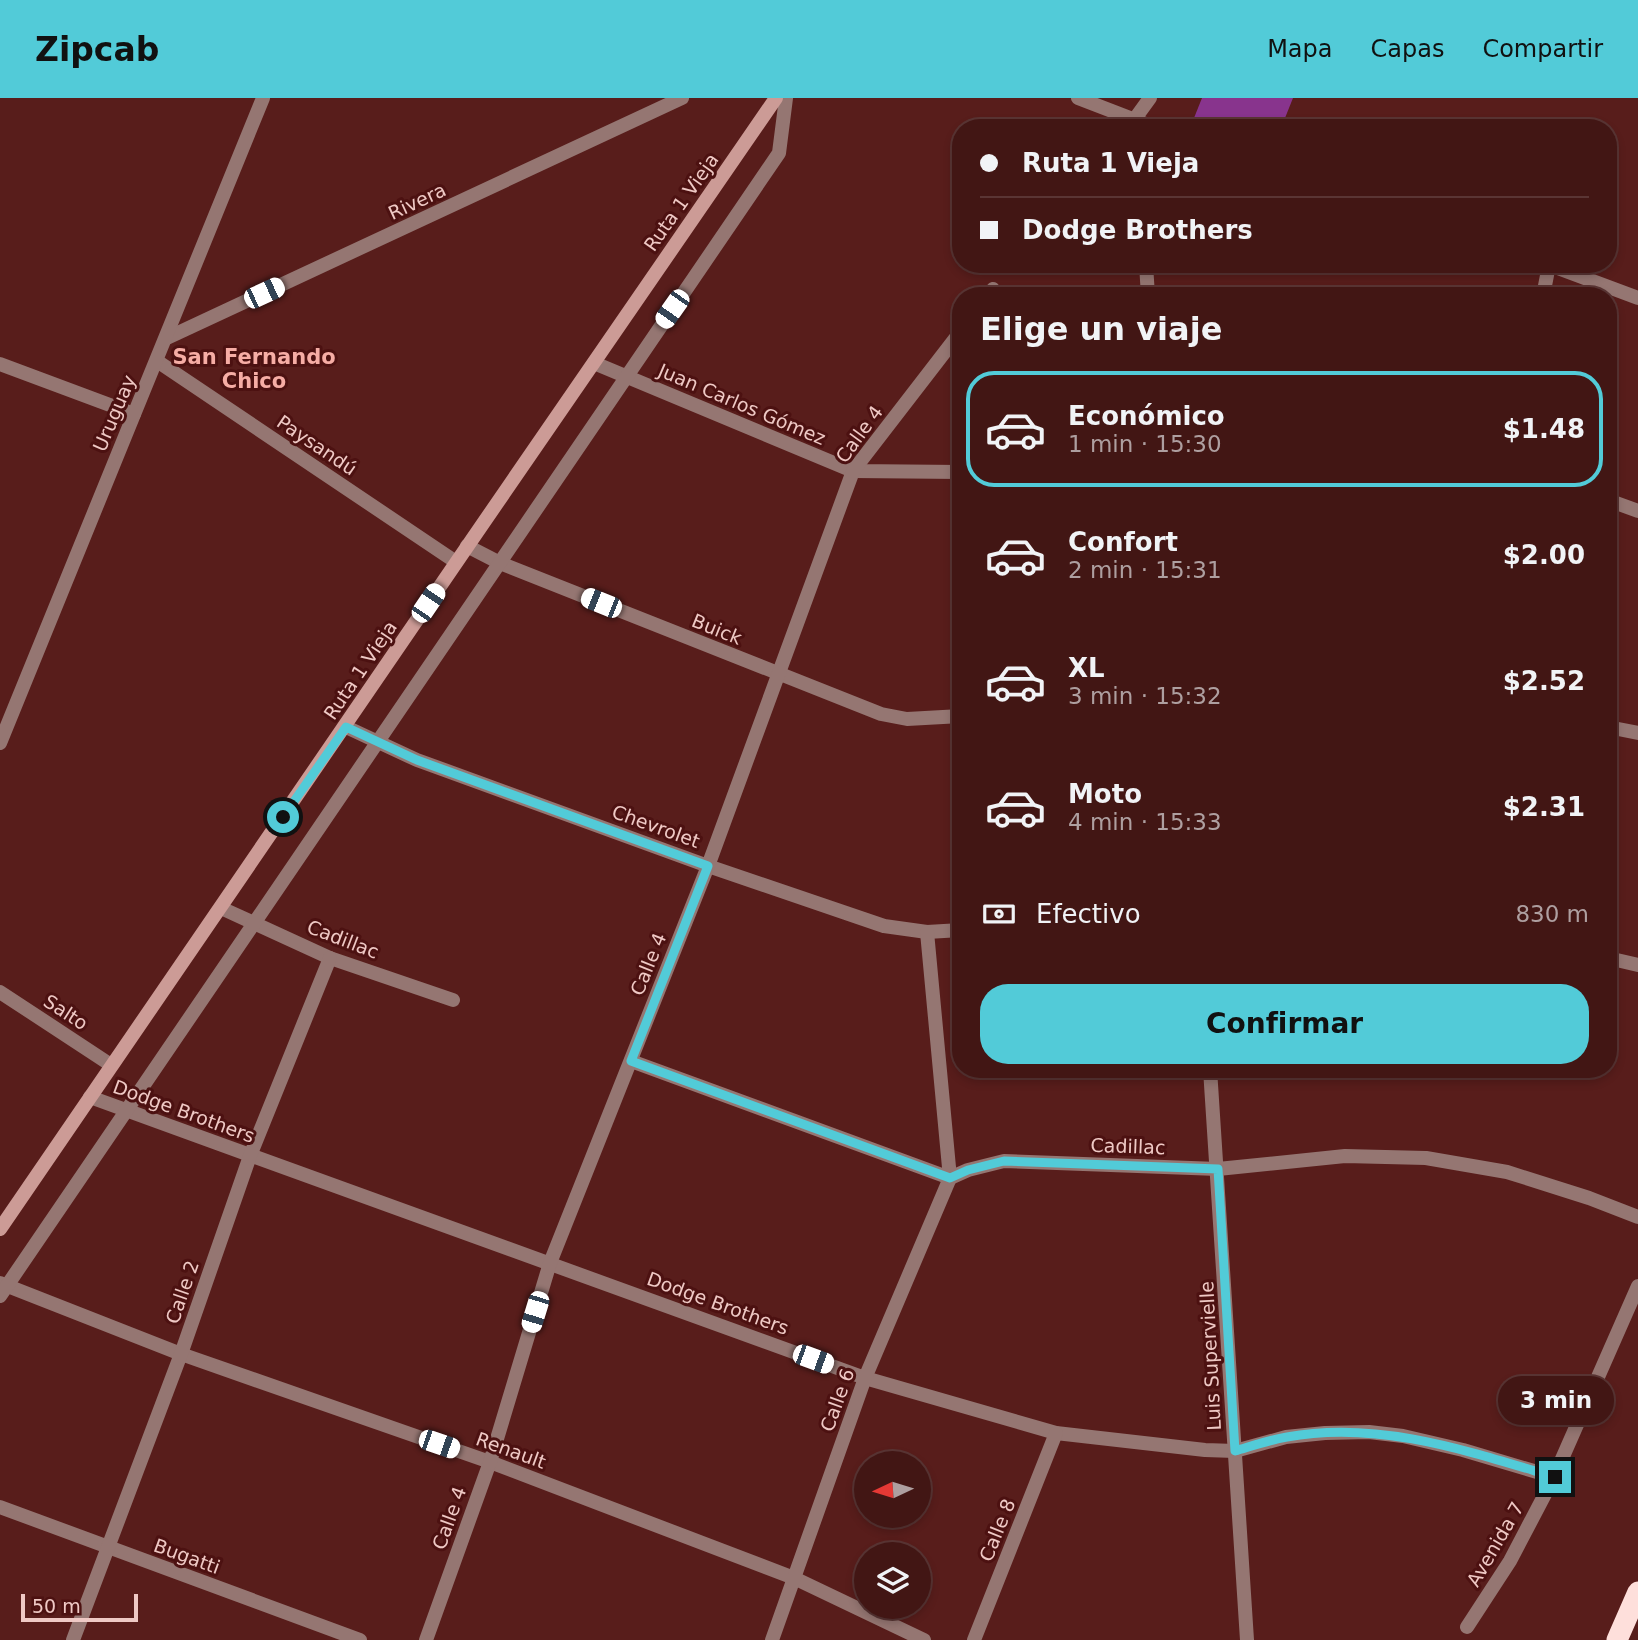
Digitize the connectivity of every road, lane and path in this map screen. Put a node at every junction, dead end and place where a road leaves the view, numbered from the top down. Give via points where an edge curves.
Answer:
1 (263, 98) edge
2 (682, 98) edge
3 (776, 98) edge
4 (786, 98) edge
5 (1078, 98) edge
6 (1150, 98) edge
7 (1123, 119) edge
8 (1137, 119) edge
9 (1570, 273) edge
10 (1608, 287) edge
11 (1617, 290) edge
12 (1638, 298) edge
13 (167, 338) junction
14 (952, 343) edge
15 (157, 361) junction
16 (594, 363) junction
17 (0, 364) edge
18 (626, 376) junction
19 (134, 414) junction
20 (853, 471) junction
21 (952, 472) edge
22 (1617, 503) edge
23 (1638, 510) edge
24 (467, 546) junction
25 (456, 562) junction
26 (500, 562) junction
27 (778, 674) junction
28 (952, 716) edge
29 (346, 727) junction
30 (1617, 729) edge
31 (1638, 733) edge
32 (377, 741) junction
33 (0, 743) edge
34 (708, 866) junction
35 (221, 908) junction
36 (254, 923) junction
37 (952, 931) edge
38 (927, 932) junction
39 (330, 958) junction
40 (1617, 960) edge
41 (1638, 965) edge
42 (0, 992) edge
43 (453, 1000) dead end
44 (631, 1061) junction
45 (111, 1065) junction
46 (1211, 1078) edge
47 (90, 1097) junction
48 (127, 1111) junction
49 (250, 1156) junction
50 (1218, 1169) junction
51 (950, 1178) junction
52 (1638, 1217) edge
53 (0, 1229) edge
54 (550, 1262) junction
55 (1638, 1286) edge
56 (2, 1288) edge
57 (181, 1354) junction
58 (865, 1378) junction
59 (1056, 1433) junction
60 (1235, 1451) junction
61 (490, 1462) junction
62 (1555, 1477) junction
63 (0, 1507) edge
64 (107, 1547) junction
65 (794, 1578) junction
66 (1638, 1592) edge
67 (1467, 1627) dead end
68 (73, 1640) edge
69 (360, 1640) edge
70 (426, 1640) edge
71 (772, 1640) edge
72 (924, 1640) edge
73 (974, 1640) edge
74 (1247, 1640) edge
75 (1617, 1640) edge

1 - 13 street, Uruguay
2 - 13 street, Rivera
3 - 16 street, Ruta 1 Vieja
4 - 18 street via 779,153
5 - 7 street
6 - 8 street
9 - 10 street
11 - 12 street
13 - 15 street, Uruguay
14 - 20 street, Calle 4
15 - 19 street, Uruguay
15 - 25 street, Paysandú
16 - 18 street, Juan Carlos Gómez
16 - 24 street, Ruta 1 Vieja
17 - 19 street
18 - 20 street, Juan Carlos Gómez
18 - 26 street
19 - 33 street, Uruguay
20 - 21 street, Juan Carlos Gómez
20 - 27 street, Calle 4
22 - 23 street
24 - 25 street, Ruta 1 Vieja
24 - 26 street, Buick
25 - 29 street, Ruta 1 Vieja
26 - 27 street, Buick
26 - 32 street
27 - 28 street, Buick via 881,714 907,719
27 - 34 street, Calle 4
29 - 32 street, Chevrolet
29 - 35 street, Ruta 1 Vieja
30 - 31 street
32 - 34 street, Chevrolet via 417,760
32 - 36 street
34 - 38 street, Chevrolet via 884,926
34 - 44 street, Calle 4
35 - 36 street, Cadillac
35 - 45 street, Ruta 1 Vieja
36 - 39 street, Cadillac
36 - 48 street
37 - 38 street, Chevrolet
38 - 51 street
39 - 43 street, Cadillac
39 - 49 street, Calle 2
40 - 41 street
42 - 45 street, Salto
44 - 51 street
44 - 54 street, Calle 4
45 - 47 street, Ruta 1 Vieja
46 - 50 street, Luis Supervielle
47 - 48 street, Dodge Brothers
47 - 53 street, Ruta 1 Vieja
48 - 49 street, Dodge Brothers
48 - 56 street
49 - 54 street, Dodge Brothers
49 - 57 street, Calle 2
50 - 51 street, Cadillac via 1004,1161
50 - 52 street, Cadillac via 1345,1156 1426,1158 1507,1172
50 - 60 street, Luis Supervielle
51 - 58 street, Calle 6
54 - 58 street, Dodge Brothers
54 - 61 street, Calle 4
55 - 62 street, Avenida 7
56 - 57 street, Renault
57 - 61 street, Renault
57 - 64 street, Calle 2
58 - 59 street, Dodge Brothers
58 - 65 street, Calle 6
59 - 60 street, Dodge Brothers
59 - 73 street, Calle 8
60 - 62 street, Dodge Brothers via 1286,1437 1369,1433 1451,1447
60 - 74 street, Luis Supervielle
61 - 65 street, Renault
61 - 70 street, Calle 4
62 - 67 street, Avenida 7 via 1510,1561
63 - 64 street, Bugatti
64 - 68 street, Calle 2
64 - 69 street, Bugatti
65 - 71 street, Calle 6
65 - 72 street, Renault
66 - 75 highway

